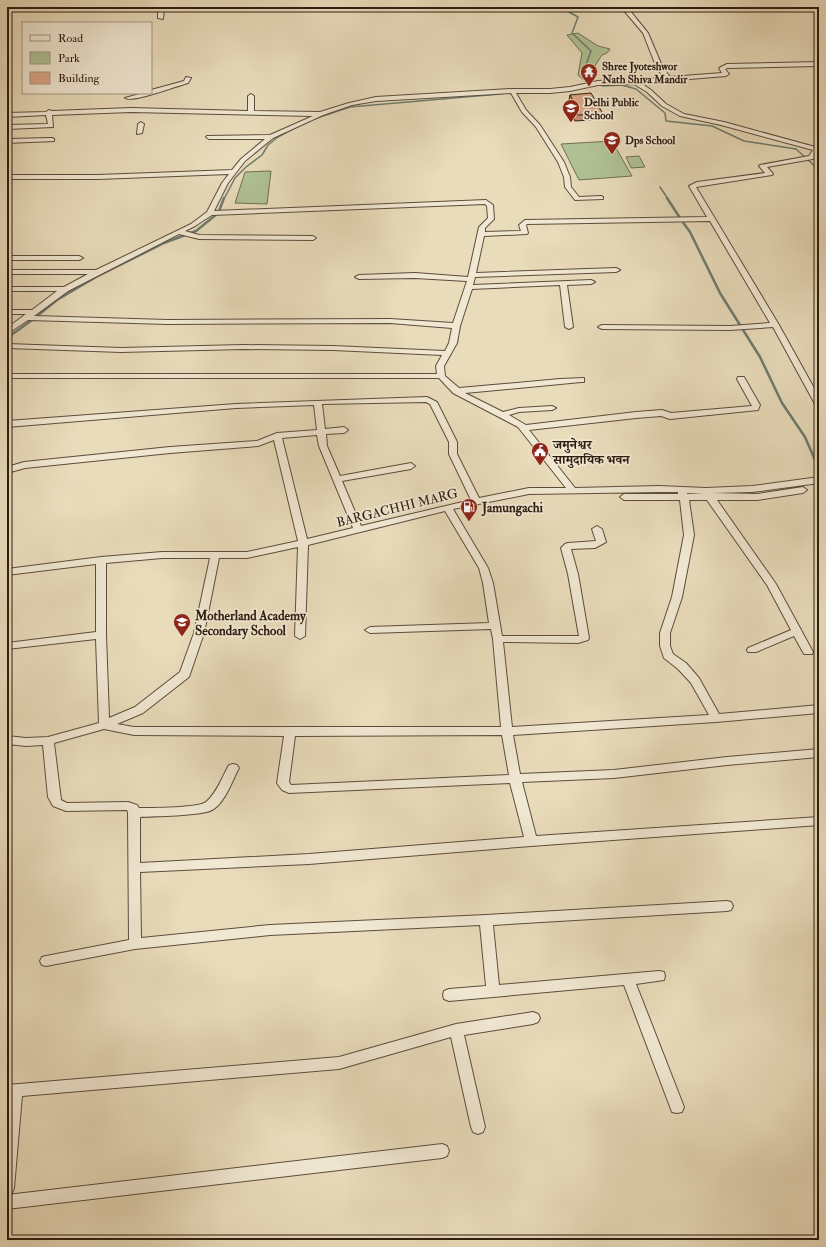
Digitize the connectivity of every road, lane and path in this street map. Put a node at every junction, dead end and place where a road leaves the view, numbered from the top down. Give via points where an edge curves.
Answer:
1 (161, 7) edge
2 (624, 7) edge
3 (161, 18) dead end
4 (819, 64) edge
5 (188, 78) dead end
6 (668, 79) junction
7 (635, 82) junction
8 (512, 91) junction
9 (152, 92) edge
10 (146, 94) edge
11 (251, 96) dead end
12 (128, 98) dead end
13 (49, 112) junction
14 (251, 112) junction
15 (321, 114) junction
16 (7, 115) edge
17 (141, 124) dead end
18 (7, 127) edge
19 (139, 133) dead end
20 (209, 137) dead end
21 (271, 137) junction
22 (52, 140) dead end
23 (7, 141) edge
24 (818, 150) edge
25 (234, 172) junction
26 (7, 177) edge
27 (602, 198) dead end
28 (210, 213) junction
29 (713, 219) junction
30 (178, 232) junction
31 (481, 234) junction
32 (313, 238) dead end
33 (7, 258) edge
34 (79, 258) dead end
35 (616, 270) dead end
36 (7, 272) edge
37 (96, 272) junction
38 (359, 277) dead end
39 (470, 280) junction
40 (591, 282) dead end
41 (563, 283) junction
42 (7, 289) edge
43 (65, 289) junction
44 (7, 312) edge
45 (33, 312) junction
46 (26, 318) junction
47 (775, 325) junction
48 (456, 326) junction
49 (569, 327) dead end
50 (602, 327) dead end
51 (7, 332) edge
52 (7, 346) edge
53 (448, 353) junction
54 (7, 376) edge
55 (442, 376) junction
56 (741, 379) dead end
57 (581, 380) dead end
58 (456, 391) junction
59 (318, 402) junction
60 (819, 404) edge
61 (552, 408) dead end
62 (501, 415) junction
63 (7, 424) edge
64 (523, 428) junction
65 (344, 430) dead end
66 (321, 431) junction
67 (277, 436) junction
68 (411, 466) dead end
69 (7, 470) edge
70 (337, 479) junction
71 (819, 480) edge
72 (819, 487) edge
73 (572, 490) junction
74 (683, 495) junction
75 (709, 495) junction
76 (624, 497) dead end
77 (476, 501) junction
78 (448, 508) junction
79 (597, 529) dead end
80 (358, 530) junction
81 (303, 543) junction
82 (215, 556) junction
83 (101, 560) junction
84 (7, 572) edge
85 (494, 626) junction
86 (370, 630) dead end
87 (797, 631) junction
88 (101, 635) junction
89 (300, 636) dead end
90 (498, 640) junction
91 (7, 646) edge
92 (752, 650) dead end
93 (808, 652) dead end
94 (819, 709) edge
95 (716, 718) junction
96 (104, 725) junction
97 (507, 731) junction
98 (290, 732) junction
99 (7, 740) edge
100 (48, 740) junction
101 (819, 753) edge
102 (233, 768) dead end
103 (515, 779) junction
104 (134, 813) junction
105 (819, 821) edge
106 (531, 841) junction
107 (135, 868) junction
108 (727, 906) dead end
109 (486, 920) junction
110 (135, 944) junction
111 (46, 961) dead end
112 (659, 976) dead end
113 (628, 979) junction
114 (493, 991) junction
115 (449, 995) dead end
116 (533, 1018) dead end
117 (456, 1030) junction
118 (11, 1091) edge
119 (677, 1107) dead end
120 (478, 1127) dead end
121 (442, 1151) dead end
122 (9, 1154) edge
123 (7, 1188) edge
124 (7, 1202) edge

1 - 3 street
2 - 6 street via 645,33 658,66
4 - 6 street via 727,66 722,68 726,74
5 - 9 street via 179,85
6 - 7 street
7 - 8 street via 595,83 570,89
7 - 24 street via 664,105 682,115 722,123
8 - 15 street via 376,99
8 - 27 street via 560,162 567,177 568,187 577,198
10 - 12 street
11 - 14 street
13 - 14 street
13 - 16 street
13 - 18 street via 51,126
14 - 15 street
15 - 21 street
17 - 19 street
20 - 21 street
21 - 25 street via 243,160
22 - 23 street
24 - 29 street via 810,158 762,166 770,174 692,186
25 - 26 street via 98,177
25 - 28 street via 225,183
28 - 30 street
28 - 31 street via 486,202 490,205 491,219 482,227
29 - 31 street via 525,222 522,225 525,233
29 - 47 street
30 - 32 street via 199,237
30 - 37 street
31 - 39 street
33 - 34 street
35 - 39 street
36 - 37 street
37 - 43 street
38 - 39 street via 438,276
39 - 41 street
39 - 48 street
40 - 41 street
41 - 49 street
42 - 43 street
43 - 45 street
44 - 45 street
45 - 46 street
46 - 48 street via 168,322 390,321
46 - 51 street
47 - 50 street via 730,328
47 - 60 street
48 - 53 street
52 - 53 street via 121,350 333,348
53 - 55 street via 440,366
54 - 55 street
55 - 58 street
56 - 64 street via 756,405 755,408 670,416 662,413 636,415
57 - 58 street
58 - 62 street
59 - 63 street
59 - 66 street
59 - 77 street via 427,398 433,402 453,442 453,454
61 - 62 street via 519,410
62 - 64 street
64 - 73 street
65 - 66 street
66 - 67 street
66 - 70 street via 323,446
67 - 69 street via 258,443 24,465
67 - 81 street
68 - 70 street
70 - 80 street
71 - 75 street, BARGACHHI MARG
72 - 75 street via 757,498
73 - 74 street, BARGACHHI MARG
73 - 77 street, BARGACHHI MARG via 529,491
74 - 75 street, BARGACHHI MARG
74 - 76 street
74 - 95 street via 689,535 677,597 665,633 665,646 668,656 682,666 695,681
75 - 87 street via 771,584
77 - 78 street, BARGACHHI MARG
78 - 80 street, BARGACHHI MARG
78 - 85 street via 486,574
79 - 90 street via 600,542 566,548 584,638
80 - 81 street, BARGACHHI MARG
81 - 82 street, BARGACHHI MARG via 247,555
81 - 89 street
82 - 83 street, BARGACHHI MARG via 162,555
82 - 96 street via 199,633 185,674 139,710
83 - 84 street, BARGACHHI MARG
83 - 88 street
85 - 86 street
85 - 90 street
87 - 92 street
87 - 93 street
88 - 91 street
88 - 96 street
90 - 97 street
94 - 95 street
95 - 97 street
96 - 98 street via 134,731
96 - 100 street
97 - 98 street
97 - 103 street
98 - 103 street via 283,783 287,788
99 - 100 street
100 - 104 street via 54,797 57,803 66,807 128,806 133,808
101 - 103 street via 614,774
102 - 104 street via 217,798 208,807
103 - 106 street
104 - 107 street
105 - 106 street
106 - 107 street via 309,859
107 - 110 street
108 - 109 street
109 - 110 street via 270,930
109 - 114 street
110 - 111 street
112 - 113 street
113 - 114 street
113 - 119 street
114 - 115 street
116 - 117 street
117 - 118 street via 339,1063
117 - 120 street
118 - 122 street
121 - 124 street
122 - 123 street

